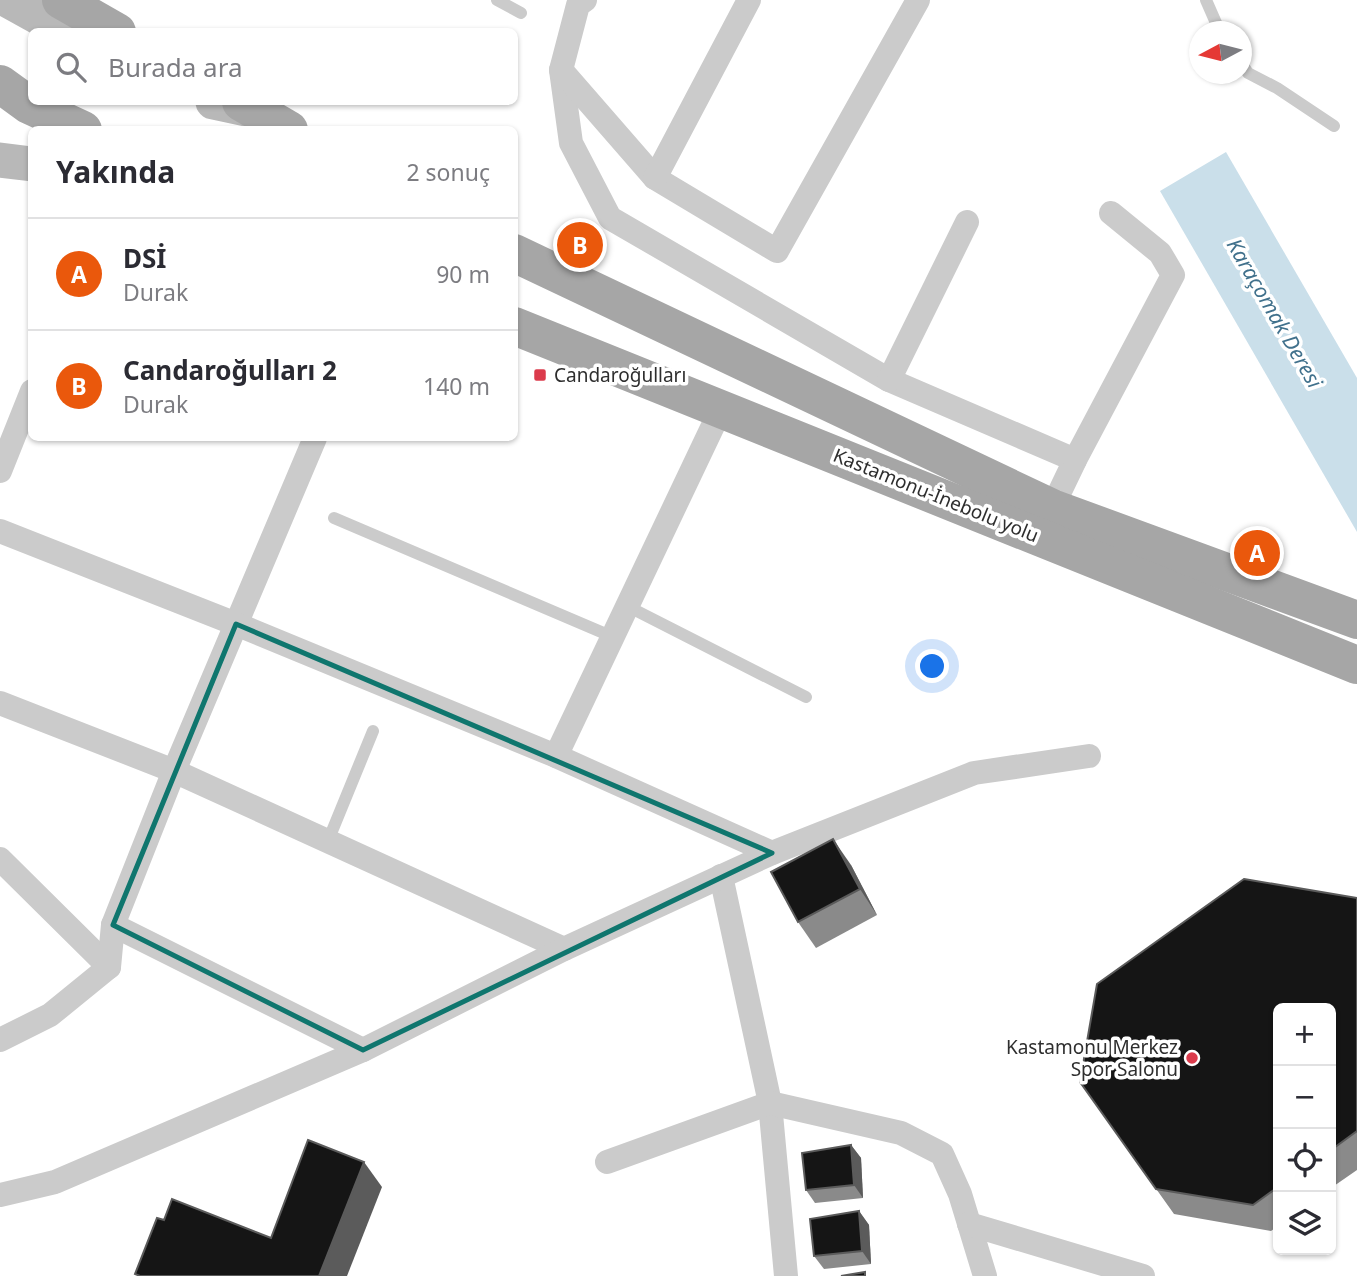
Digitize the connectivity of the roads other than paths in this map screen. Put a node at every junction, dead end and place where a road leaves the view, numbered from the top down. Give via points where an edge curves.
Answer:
1 (7, 0) edge
2 (61, 0) edge
3 (497, 0) edge
4 (585, 0) edge
5 (749, 0) edge
6 (918, 0) edge
7 (1206, 0) edge
8 (521, 13) dead end
9 (1215, 21) edge
10 (58, 28) edge
11 (110, 28) edge
12 (561, 71) junction
13 (1252, 75) edge
14 (10, 98) edge
15 (226, 105) edge
16 (263, 114) edge
17 (74, 126) edge
18 (1334, 126) dead end
19 (0, 160) edge
20 (28, 164) edge
21 (655, 178) junction
22 (1111, 213) dead end
23 (967, 222) dead end
24 (518, 255) edge
25 (518, 328) edge
26 (889, 380) junction
27 (28, 401) edge
28 (721, 409) junction
29 (314, 441) edge
30 (1075, 460) junction
31 (0, 471) edge
32 (1052, 508) junction
33 (334, 519) dead end
34 (0, 531) edge
35 (627, 606) junction
36 (1357, 620) edge
37 (236, 624) junction
38 (613, 637) junction
39 (1357, 665) edge
40 (806, 697) dead end
41 (0, 704) edge
42 (373, 731) dead end
43 (556, 756) junction
44 (1088, 756) dead end
45 (174, 771) junction
46 (328, 841) junction
47 (772, 853) junction
48 (0, 859) edge
49 (721, 876) junction
50 (113, 925) junction
51 (564, 949) junction
52 (109, 967) junction
53 (0, 1040) edge
54 (363, 1050) junction
55 (770, 1103) junction
56 (607, 1162) dead end
57 (0, 1195) edge
58 (969, 1224) junction
59 (786, 1276) edge
60 (985, 1276) edge
61 (1143, 1276) edge

1 - 10 main road
2 - 11 main road
3 - 8 lane
4 - 12 street via 578,5
5 - 21 street
6 - 21 street via 777,251
7 - 9 lane
12 - 21 street
12 - 26 street via 571,144 610,218
13 - 18 lane
14 - 17 main road
15 - 16 main road
19 - 20 main road
22 - 30 street via 1160,253 1173,275
23 - 26 street
24 - 32 main road
25 - 28 main road, Kastamonu-İnebolu yolu
26 - 30 street
27 - 31 street
28 - 35 street
28 - 39 main road, Kastamonu-İnebolu yolu
29 - 37 street
30 - 32 street
32 - 36 main road
33 - 38 lane
34 - 37 street
35 - 38 street
35 - 40 lane
37 - 43 street
37 - 45 street
38 - 43 street
41 - 45 street
42 - 46 lane
43 - 47 street
44 - 47 street via 974,773
45 - 46 street
45 - 50 street
46 - 51 street
47 - 49 street
48 - 52 street
49 - 51 street
49 - 55 street
50 - 52 street
50 - 54 street
51 - 54 street
52 - 53 street via 50,1014
54 - 57 street via 55,1182
55 - 56 street
55 - 58 street via 901,1133 942,1154
55 - 59 street
58 - 60 street
58 - 61 street

